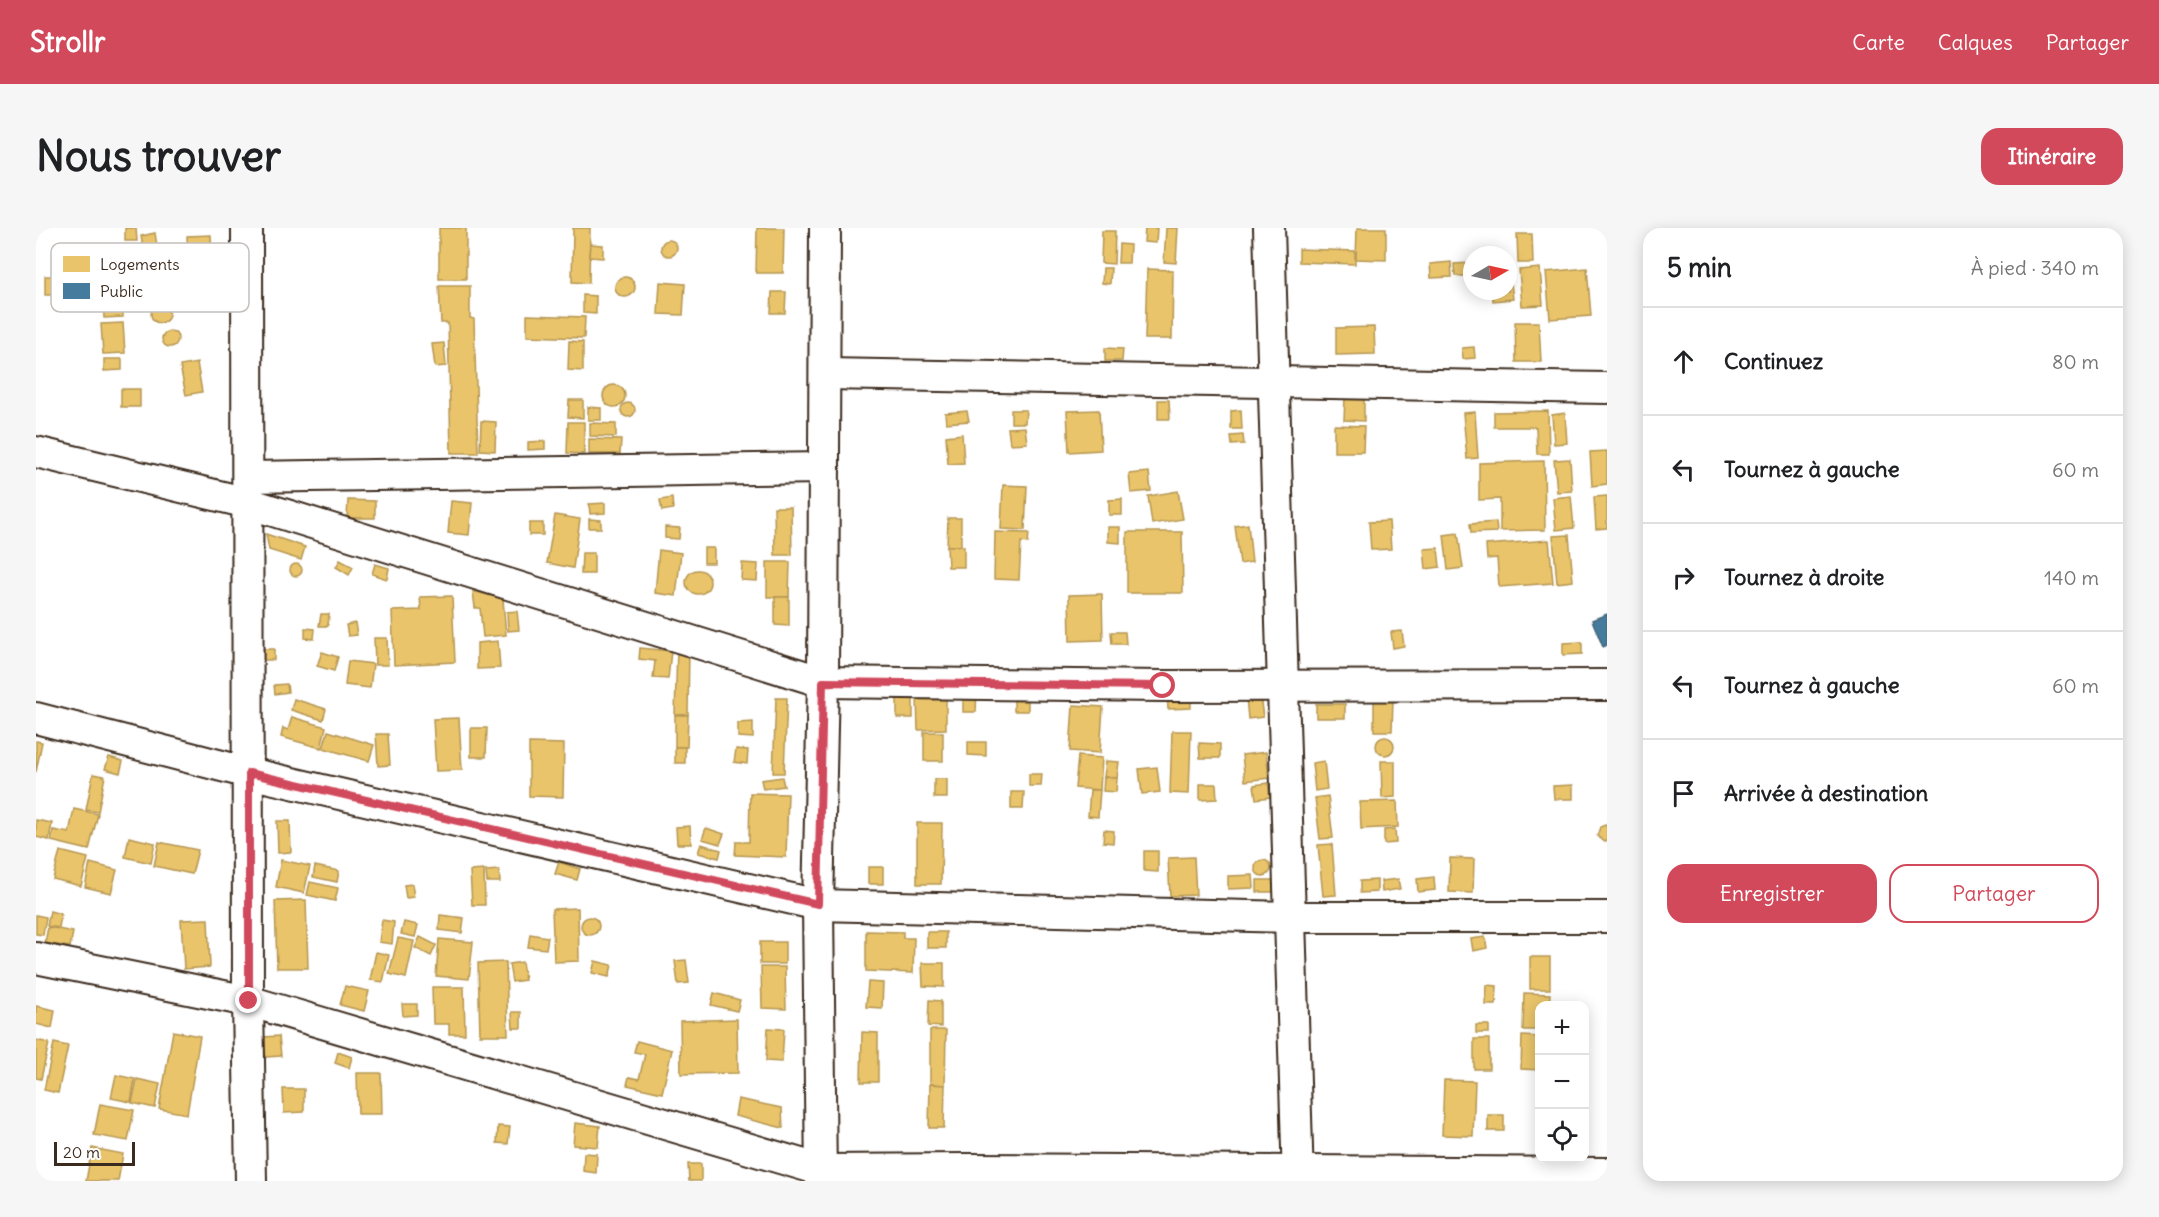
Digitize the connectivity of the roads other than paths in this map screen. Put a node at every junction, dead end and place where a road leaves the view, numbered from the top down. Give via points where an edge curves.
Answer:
1 (247, 228) edge
2 (825, 228) edge
3 (1269, 228) edge
4 (247, 243) edge
5 (247, 312) edge
6 (825, 374) junction
7 (1274, 381) junction
8 (1607, 388) edge
9 (36, 452) edge
10 (824, 468) junction
11 (248, 490) junction
12 (823, 682) junction
13 (1607, 685) edge
14 (1283, 686) junction
15 (36, 718) edge
16 (249, 773) junction
17 (818, 904) junction
18 (1290, 917) junction
19 (1607, 917) edge
20 (36, 958) edge
21 (249, 1001) junction
22 (1607, 1173) edge
23 (821, 1175) edge
24 (1298, 1176) edge
25 (251, 1181) edge

1 - 4 street
2 - 6 street
3 - 7 street
5 - 11 street
6 - 7 street
6 - 10 street
7 - 8 street
7 - 14 street
9 - 11 street
10 - 11 street
10 - 12 street
11 - 12 street
11 - 16 street
12 - 14 street
12 - 17 street
13 - 14 street
14 - 18 street
15 - 16 street
16 - 17 street
16 - 21 street
17 - 18 street
17 - 23 street
18 - 19 street
18 - 24 street
20 - 21 street
21 - 23 street
21 - 25 street
22 - 24 street
23 - 24 street

